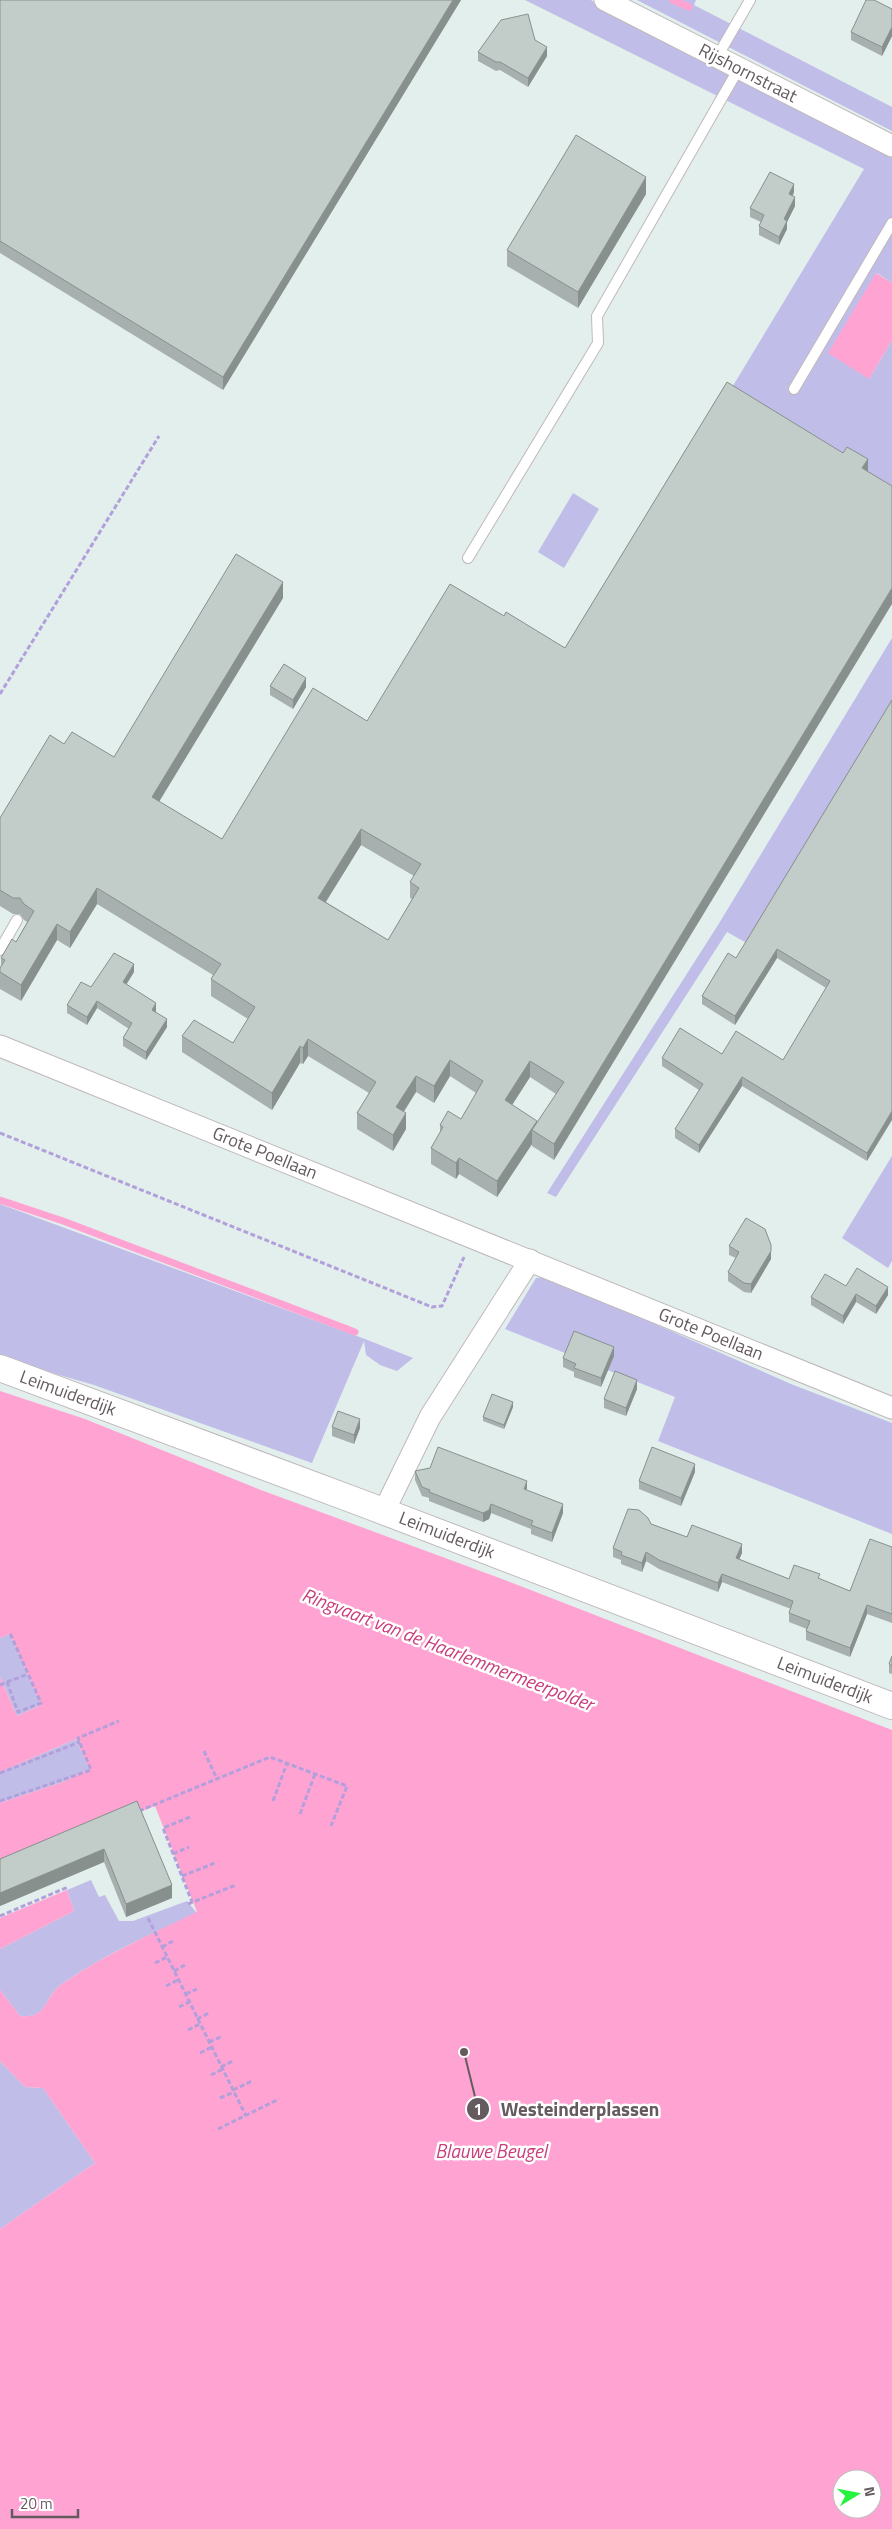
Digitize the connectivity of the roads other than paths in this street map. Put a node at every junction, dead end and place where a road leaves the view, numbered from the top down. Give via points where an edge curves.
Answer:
1 (605, 0) edge
2 (750, 0) edge
3 (718, 57) junction
4 (739, 68) junction
5 (892, 146) edge
6 (892, 223) edge
7 (794, 389) dead end
8 (468, 558) dead end
9 (17, 920) dead end
10 (0, 950) edge
11 (0, 1046) edge
12 (530, 1260) junction
13 (0, 1368) edge
14 (892, 1408) edge
15 (384, 1511) junction
16 (892, 1706) edge

1 - 3 street, Rijshornstraat
2 - 3 lane
3 - 4 street, Rijshornstraat
4 - 5 street, Rijshornstraat
4 - 8 lane via 597,316 598,343
6 - 7 lane
9 - 10 lane
11 - 12 street, Grote Poellaan
12 - 14 street, Grote Poellaan
12 - 15 street via 430,1417
13 - 15 street, Leimuiderdijk
15 - 16 street, Leimuiderdijk

